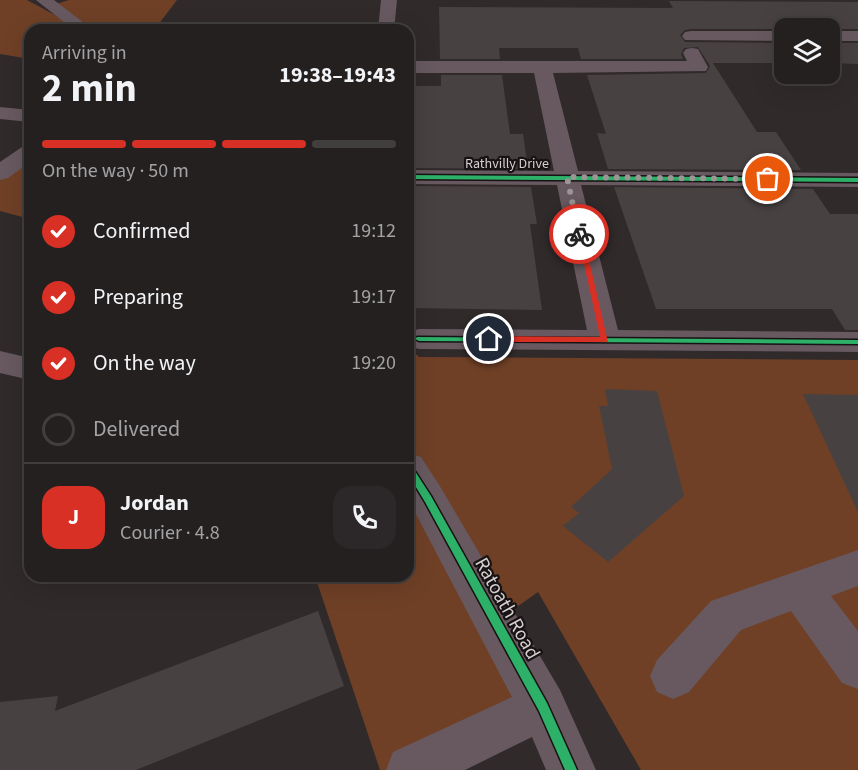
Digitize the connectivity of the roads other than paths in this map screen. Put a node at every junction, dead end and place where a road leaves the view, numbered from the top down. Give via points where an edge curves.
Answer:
1 (69, 0) edge
2 (389, 0) edge
3 (47, 2) edge
4 (77, 24) edge
5 (387, 24) edge
6 (840, 36) edge
7 (858, 36) edge
8 (774, 37) edge
9 (414, 67) edge
10 (543, 68) junction
11 (0, 113) edge
12 (24, 115) edge
13 (24, 156) edge
14 (0, 173) edge
15 (414, 177) edge
16 (567, 177) junction
17 (858, 180) edge
18 (419, 339) dead end
19 (605, 340) junction
20 (858, 342) edge
21 (0, 362) edge
22 (24, 368) edge
23 (414, 477) edge
24 (858, 568) edge
25 (799, 588) junction
26 (858, 667) edge
27 (673, 676) dead end
28 (543, 707) junction
29 (411, 770) edge
30 (571, 770) edge

1 - 3 street
2 - 5 street
3 - 4 street
6 - 7 street
8 - 10 street via 691,45 699,67
9 - 10 street
10 - 16 street
11 - 12 street
13 - 14 street
15 - 16 street, Rathvilly Drive
16 - 17 street, Rathvilly Drive
16 - 19 street
18 - 19 street
19 - 20 street
21 - 22 street
23 - 28 street, Ratoath Road
24 - 25 street
25 - 26 street
25 - 27 street via 726,615
28 - 29 street
28 - 30 street, Ratoath Road

